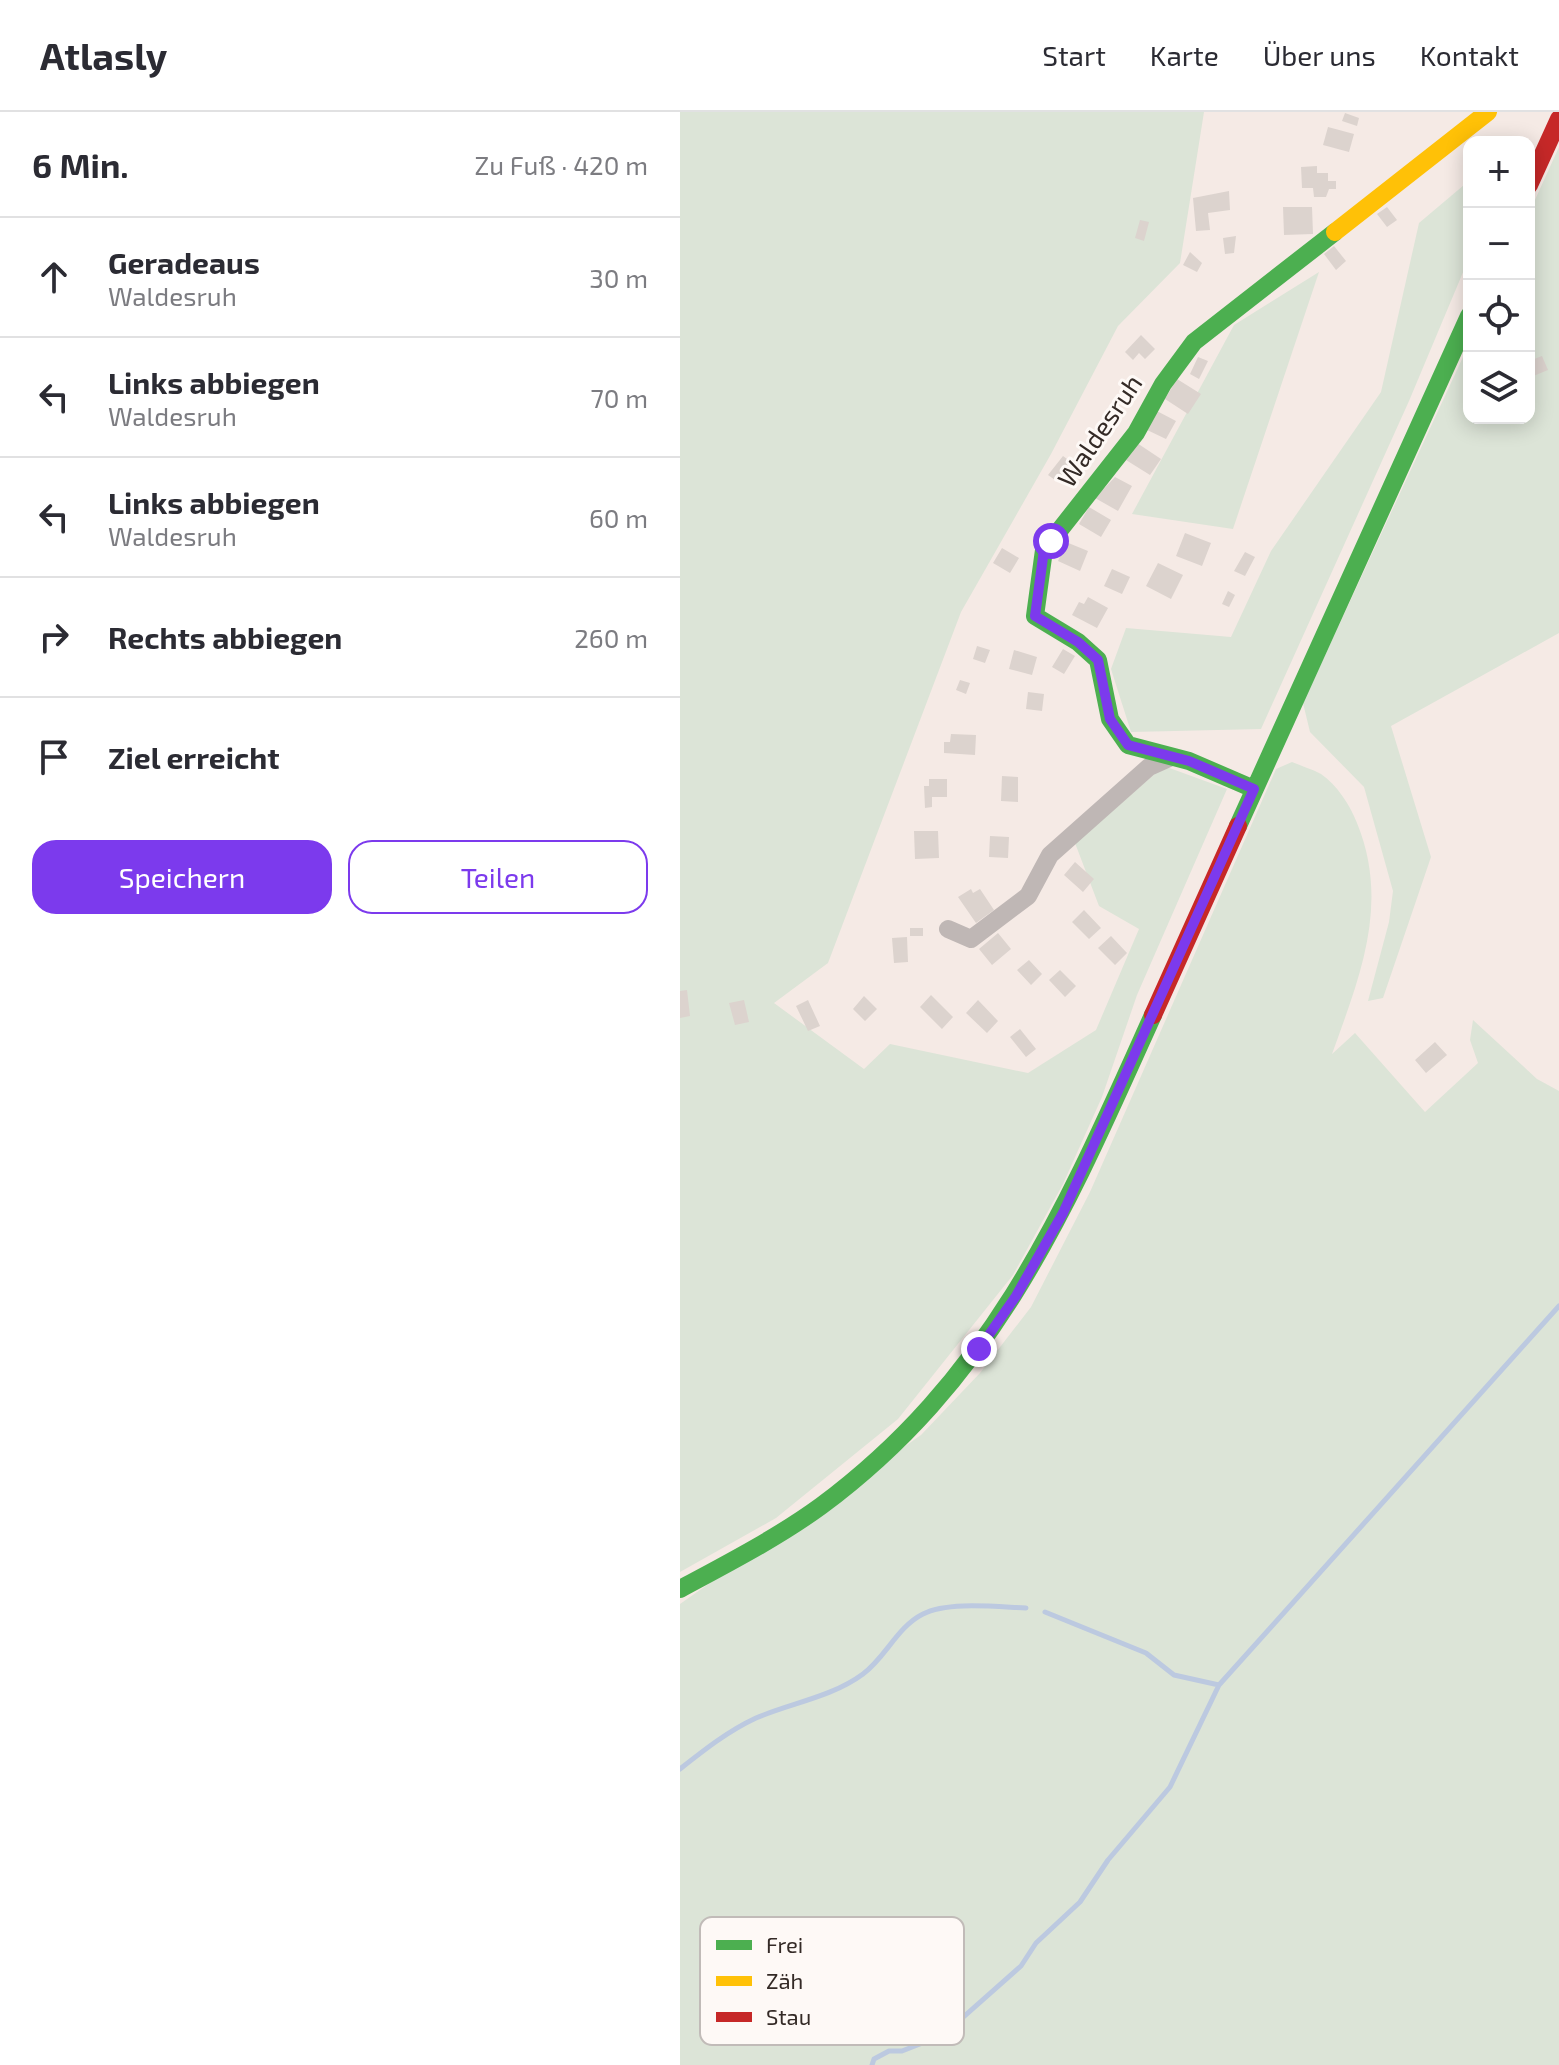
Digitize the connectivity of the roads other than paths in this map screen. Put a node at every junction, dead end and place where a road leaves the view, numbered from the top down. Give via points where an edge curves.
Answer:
1 (1488, 112) edge
2 (1559, 119) edge
3 (1535, 172) edge
4 (1463, 329) edge
5 (1169, 758) junction
6 (1254, 789) junction
7 (948, 929) dead end
8 (680, 1589) edge

1 - 5 main road, Waldesruh via 1194,342 1136,433 1044,550 1035,616 1098,660 1110,719 1128,745
2 - 3 main road
4 - 6 main road
5 - 6 main road, Waldesruh via 1189,761
5 - 7 street via 1149,767 1050,855 1028,896 971,939
6 - 8 main road via 1069,1199 1005,1314 939,1397 872,1465 786,1529

